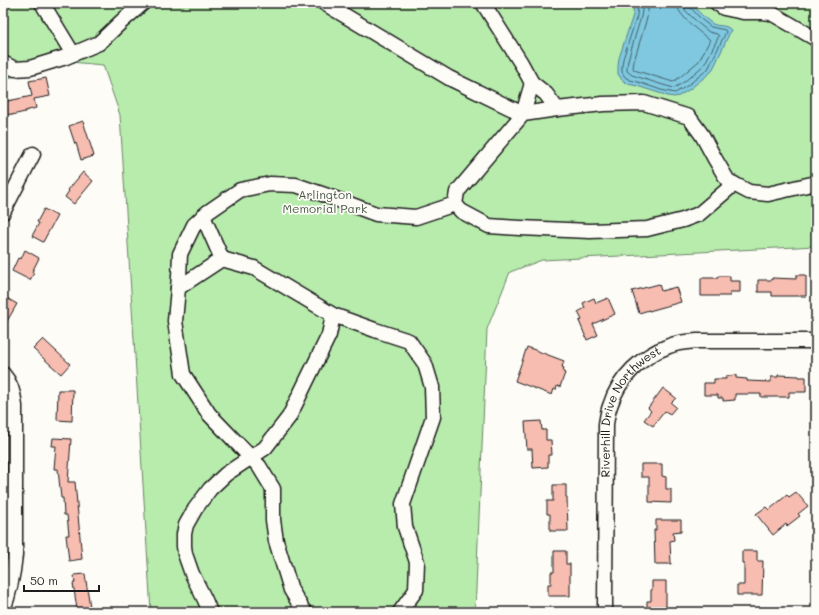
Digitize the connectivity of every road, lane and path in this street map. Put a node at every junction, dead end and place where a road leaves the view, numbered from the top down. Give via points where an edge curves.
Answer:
1 (42, 3) edge
2 (143, 3) edge
3 (324, 3) edge
4 (484, 3) edge
5 (717, 3) edge
6 (816, 39) edge
7 (73, 54) junction
8 (3, 63) edge
9 (532, 83) junction
10 (557, 109) junction
11 (523, 114) junction
12 (33, 154) dead end
13 (816, 183) edge
14 (734, 184) junction
15 (454, 204) junction
16 (3, 212) edge
17 (203, 216) junction
18 (222, 259) junction
19 (178, 288) junction
20 (333, 315) junction
21 (816, 341) edge
22 (3, 374) edge
23 (251, 458) junction
24 (3, 610) edge
25 (210, 612) edge
26 (305, 612) edge
27 (400, 612) edge
28 (604, 612) edge

1 - 7 street
2 - 7 street via 99,43
3 - 11 street via 449,78
4 - 9 street
5 - 6 street via 724,8 743,12 771,13
7 - 8 street via 30,68 15,69
9 - 10 street via 546,94
9 - 11 street
10 - 11 street
10 - 14 street via 644,102 689,117 728,181
11 - 15 street via 457,192
12 - 16 street
13 - 14 street via 768,194 749,192
14 - 15 street via 699,214 648,228 590,230 489,226 461,211
15 - 17 street via 416,216 376,214 296,185 270,184 240,190
17 - 18 street
17 - 19 street via 194,225 180,254
18 - 19 street
18 - 20 street via 254,268
19 - 23 street via 175,321 184,374 209,414
20 - 23 street via 330,335 289,417 265,448
20 - 27 street via 408,341 425,364 432,387 433,417 403,504 406,527 417,562 416,590
21 - 28 street, Riverhill Drive Northwest via 682,342 646,357 630,370 610,405 606,424
22 - 24 street via 13,394 15,406 15,555 13,577
23 - 25 street via 226,474 210,489 186,525 185,554
23 - 26 street via 273,489 276,541 291,590

